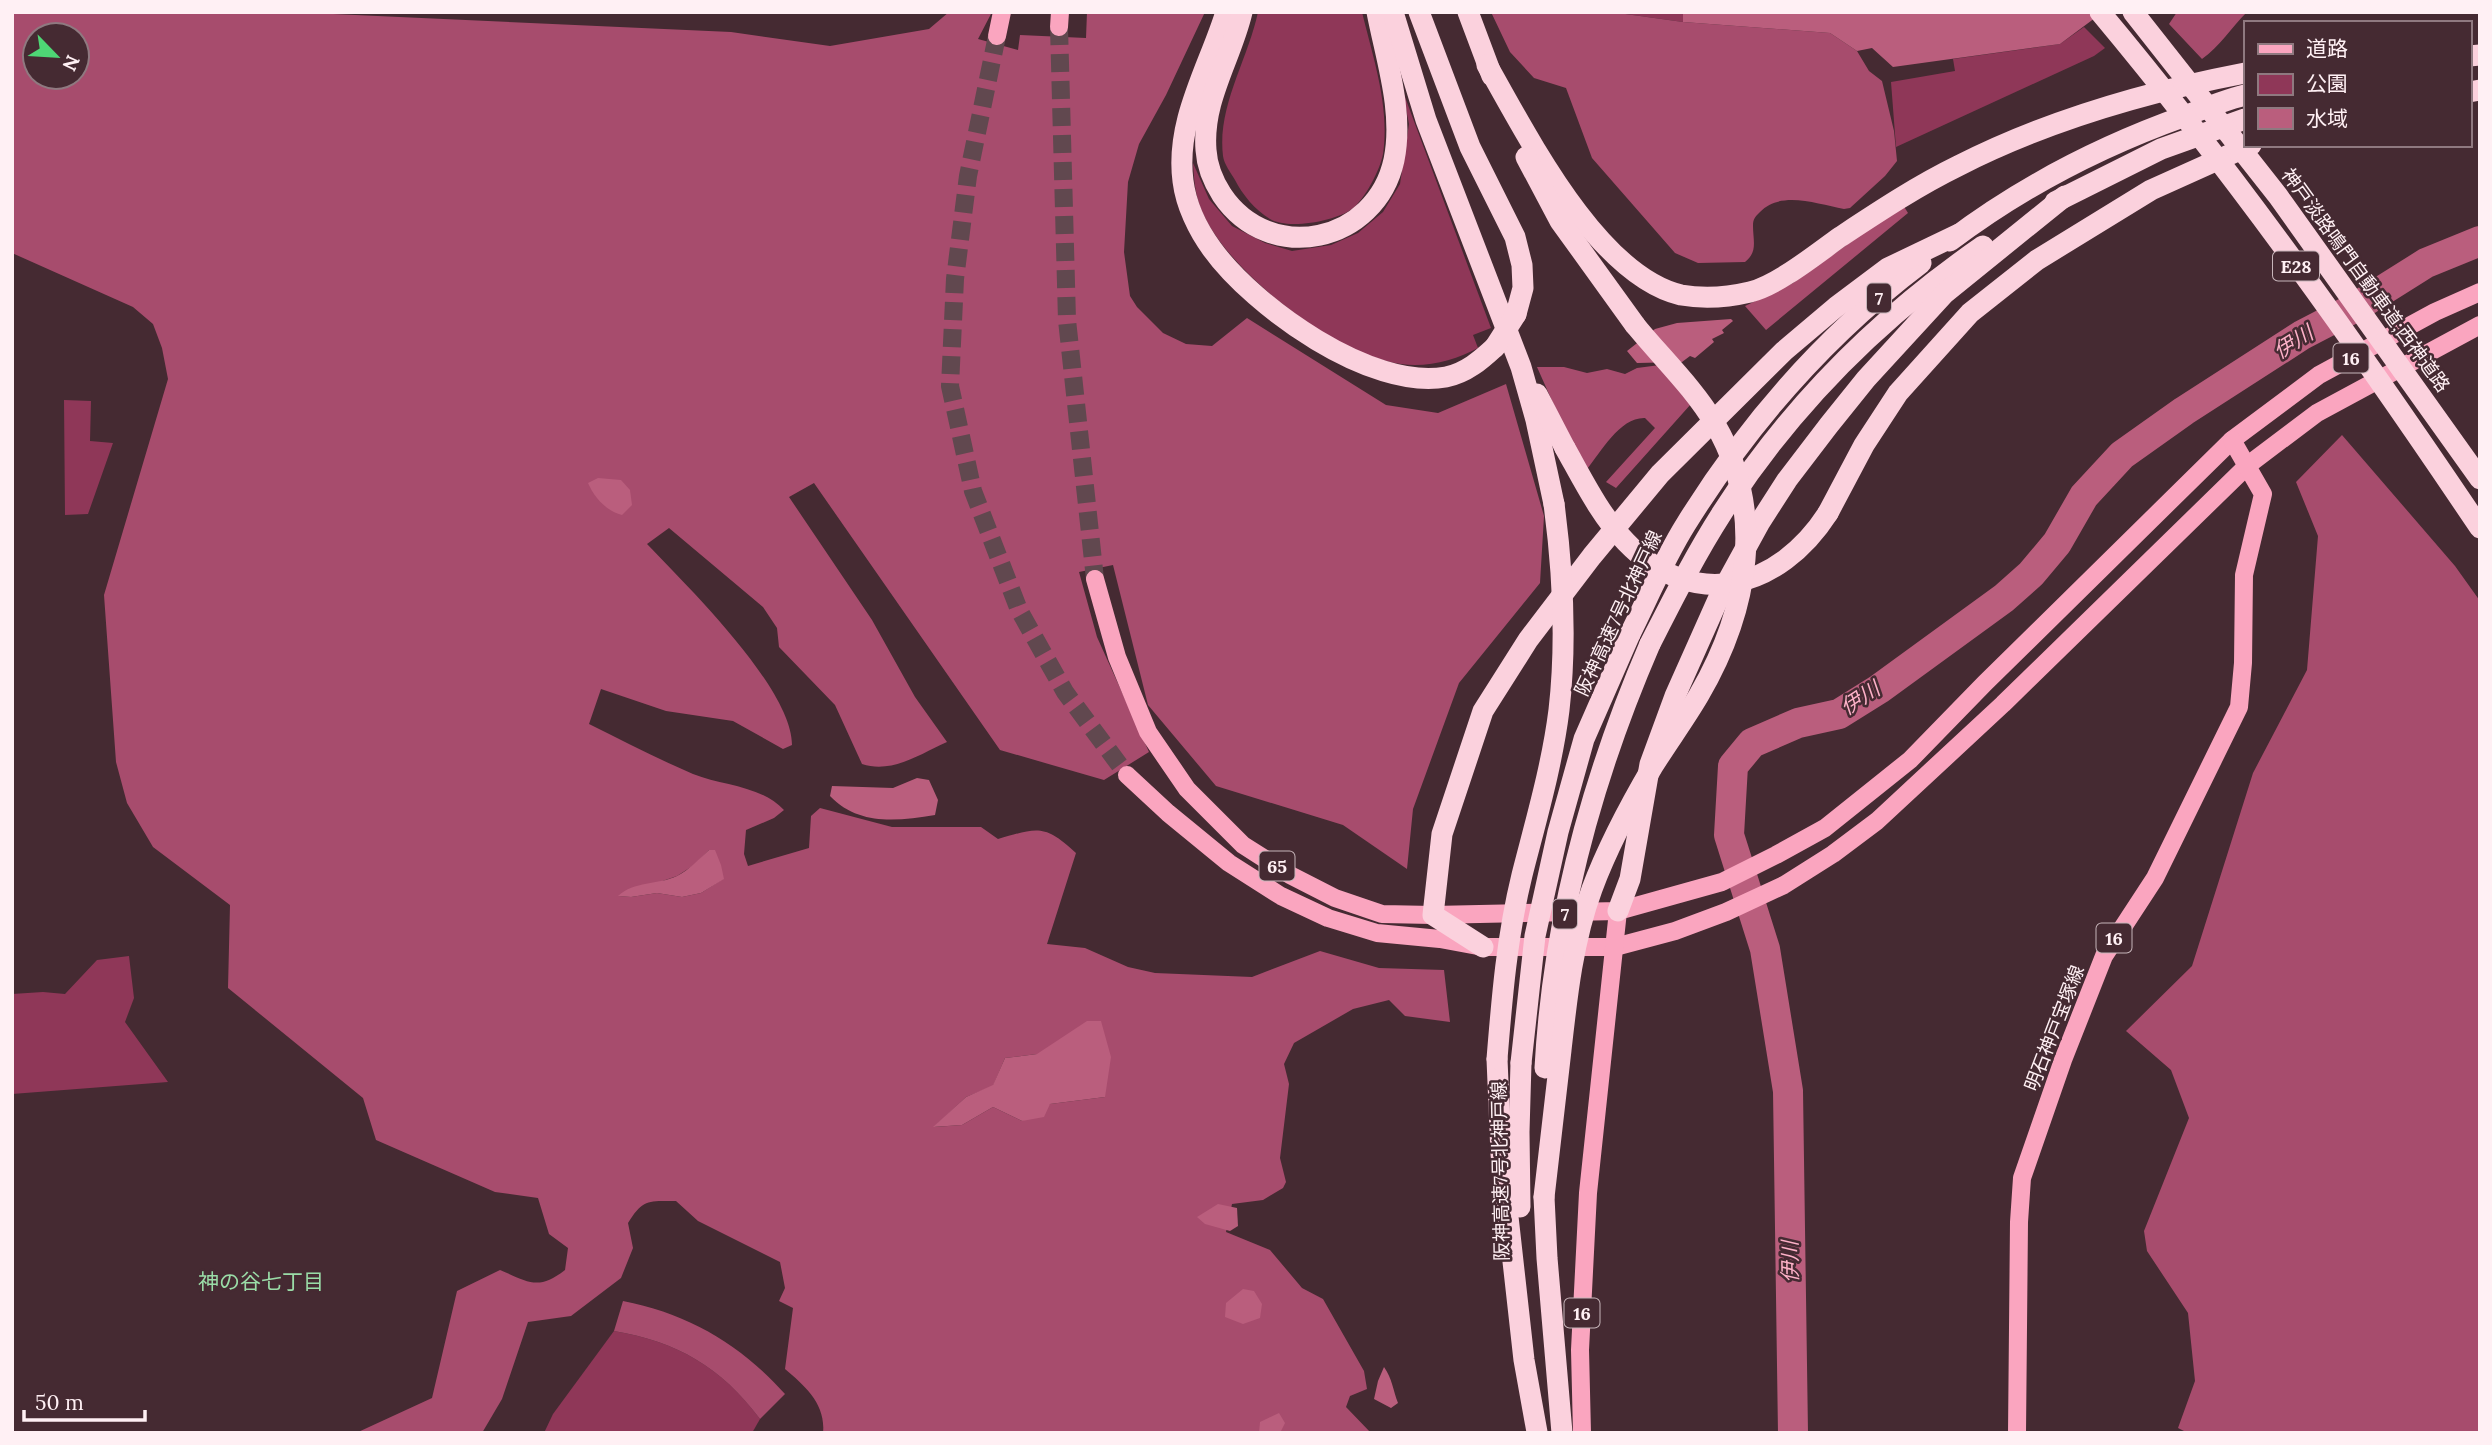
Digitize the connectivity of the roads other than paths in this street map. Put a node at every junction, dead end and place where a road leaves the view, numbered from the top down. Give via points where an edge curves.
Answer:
1 (1002, 12) edge
2 (1226, 12) edge
3 (1242, 12) edge
4 (1377, 12) edge
5 (1393, 12) edge
6 (1419, 12) edge
7 (1468, 12) edge
8 (2100, 12) edge
9 (2133, 12) edge
10 (997, 36) tunnel mouth
11 (1487, 65) junction
12 (2244, 73) edge
13 (2244, 95) edge
14 (2244, 119) edge
15 (2247, 147) edge
16 (2065, 196) junction
17 (1959, 234) junction
18 (2480, 292) edge
19 (2480, 325) edge
20 (1521, 367) junction
21 (2232, 440) junction
22 (2248, 465) junction
23 (2480, 479) edge
24 (2480, 528) edge
25 (1095, 579) tunnel mouth
26 (1127, 775) tunnel mouth
27 (1618, 911) junction
28 (1433, 915) junction
29 (1483, 947) junction
30 (1615, 947) junction
31 (1544, 1197) junction
32 (1537, 1433) edge
33 (1562, 1433) edge
34 (1582, 1433) edge
35 (2017, 1433) edge

1 - 10 main road
2 - 6 highway, bridge via 1215,50 1196,89 1183,144 1183,181 1199,229 1246,287 1294,326 1381,372 1418,379 1447,377 1475,365 1495,347 1516,314 1523,288 1515,236 1471,147
3 - 4 highway via 1206,120 1210,174 1244,219 1279,236 1298,238 1328,232 1356,218 1376,198 1394,162 1395,108
5 - 20 highway via 1426,120
7 - 11 highway
8 - 24 highway, E28, bridge via 2250,203
9 - 23 highway, 神戸淡路鳴門自動車道;西神道路 / E28, bridge via 2278,196
11 - 12 highway via 1535,150 1603,242 1633,270 1669,290 1718,297 1752,292 1802,265 1906,194 2050,125 2141,97
11 - 31 highway, bridge via 1516,137 1560,221 1634,325 1713,421 1740,483 1744,504 1746,564 1728,632 1712,670 1633,801 1591,891 1569,983
13 - 17 highway, 阪神高速7号北神戸線 / 7 via 2142,131 2012,197
14 - 16 highway, 7 via 2161,149
15 - 20 highway, bridge via 2151,190 2037,260 1970,313 1898,393 1817,529 1796,553 1751,579 1728,585 1697,583 1664,571 1628,544 1594,499
16 - 27 highway via 1945,293 1844,407 1760,522 1716,603 1650,764 1630,878
16 - 31 highway, 7, bridge via 1949,270 1854,352 1775,439 1695,557 1630,689 1597,781 1570,887 1545,1065
17 - 28 highway via 1888,268 1784,351 1660,474 1592,556 1528,640 1483,711 1442,834
17 - 32 highway, 阪神高速7号北神戸線 / 7, bridge via 1840,331 1789,384 1739,447 1684,526 1584,739 1535,936 1526,1007 1519,1198
18 - 21 main road, 16 via 2319,375
19 - 22 main road, 16 via 2317,413
20 - 32 highway, bridge via 1554,503 1563,595 1559,711 1510,932 1497,1069 1501,1154 1524,1360
21 - 22 main road, 明石神戸宝塚線 / 16
21 - 27 main road, 16 via 1910,760 1825,828 1722,881
22 - 30 main road, 16 via 1877,821 1784,885 1675,931
22 - 35 main road, 明石神戸宝塚線 / 16 via 2263,495 2244,575 2239,707 2155,878 2104,956 2022,1178
25 - 28 main road, 65 via 1117,657 1148,732 1196,799 1243,845 1335,898 1382,914
26 - 29 main road, 65 via 1229,863 1281,896 1328,918 1377,933
27 - 28 main road, 65
27 - 30 main road, 16
28 - 29 highway
29 - 30 main road, 65
30 - 34 main road, 16 via 1588,1193 1580,1350
31 - 33 highway, 7

